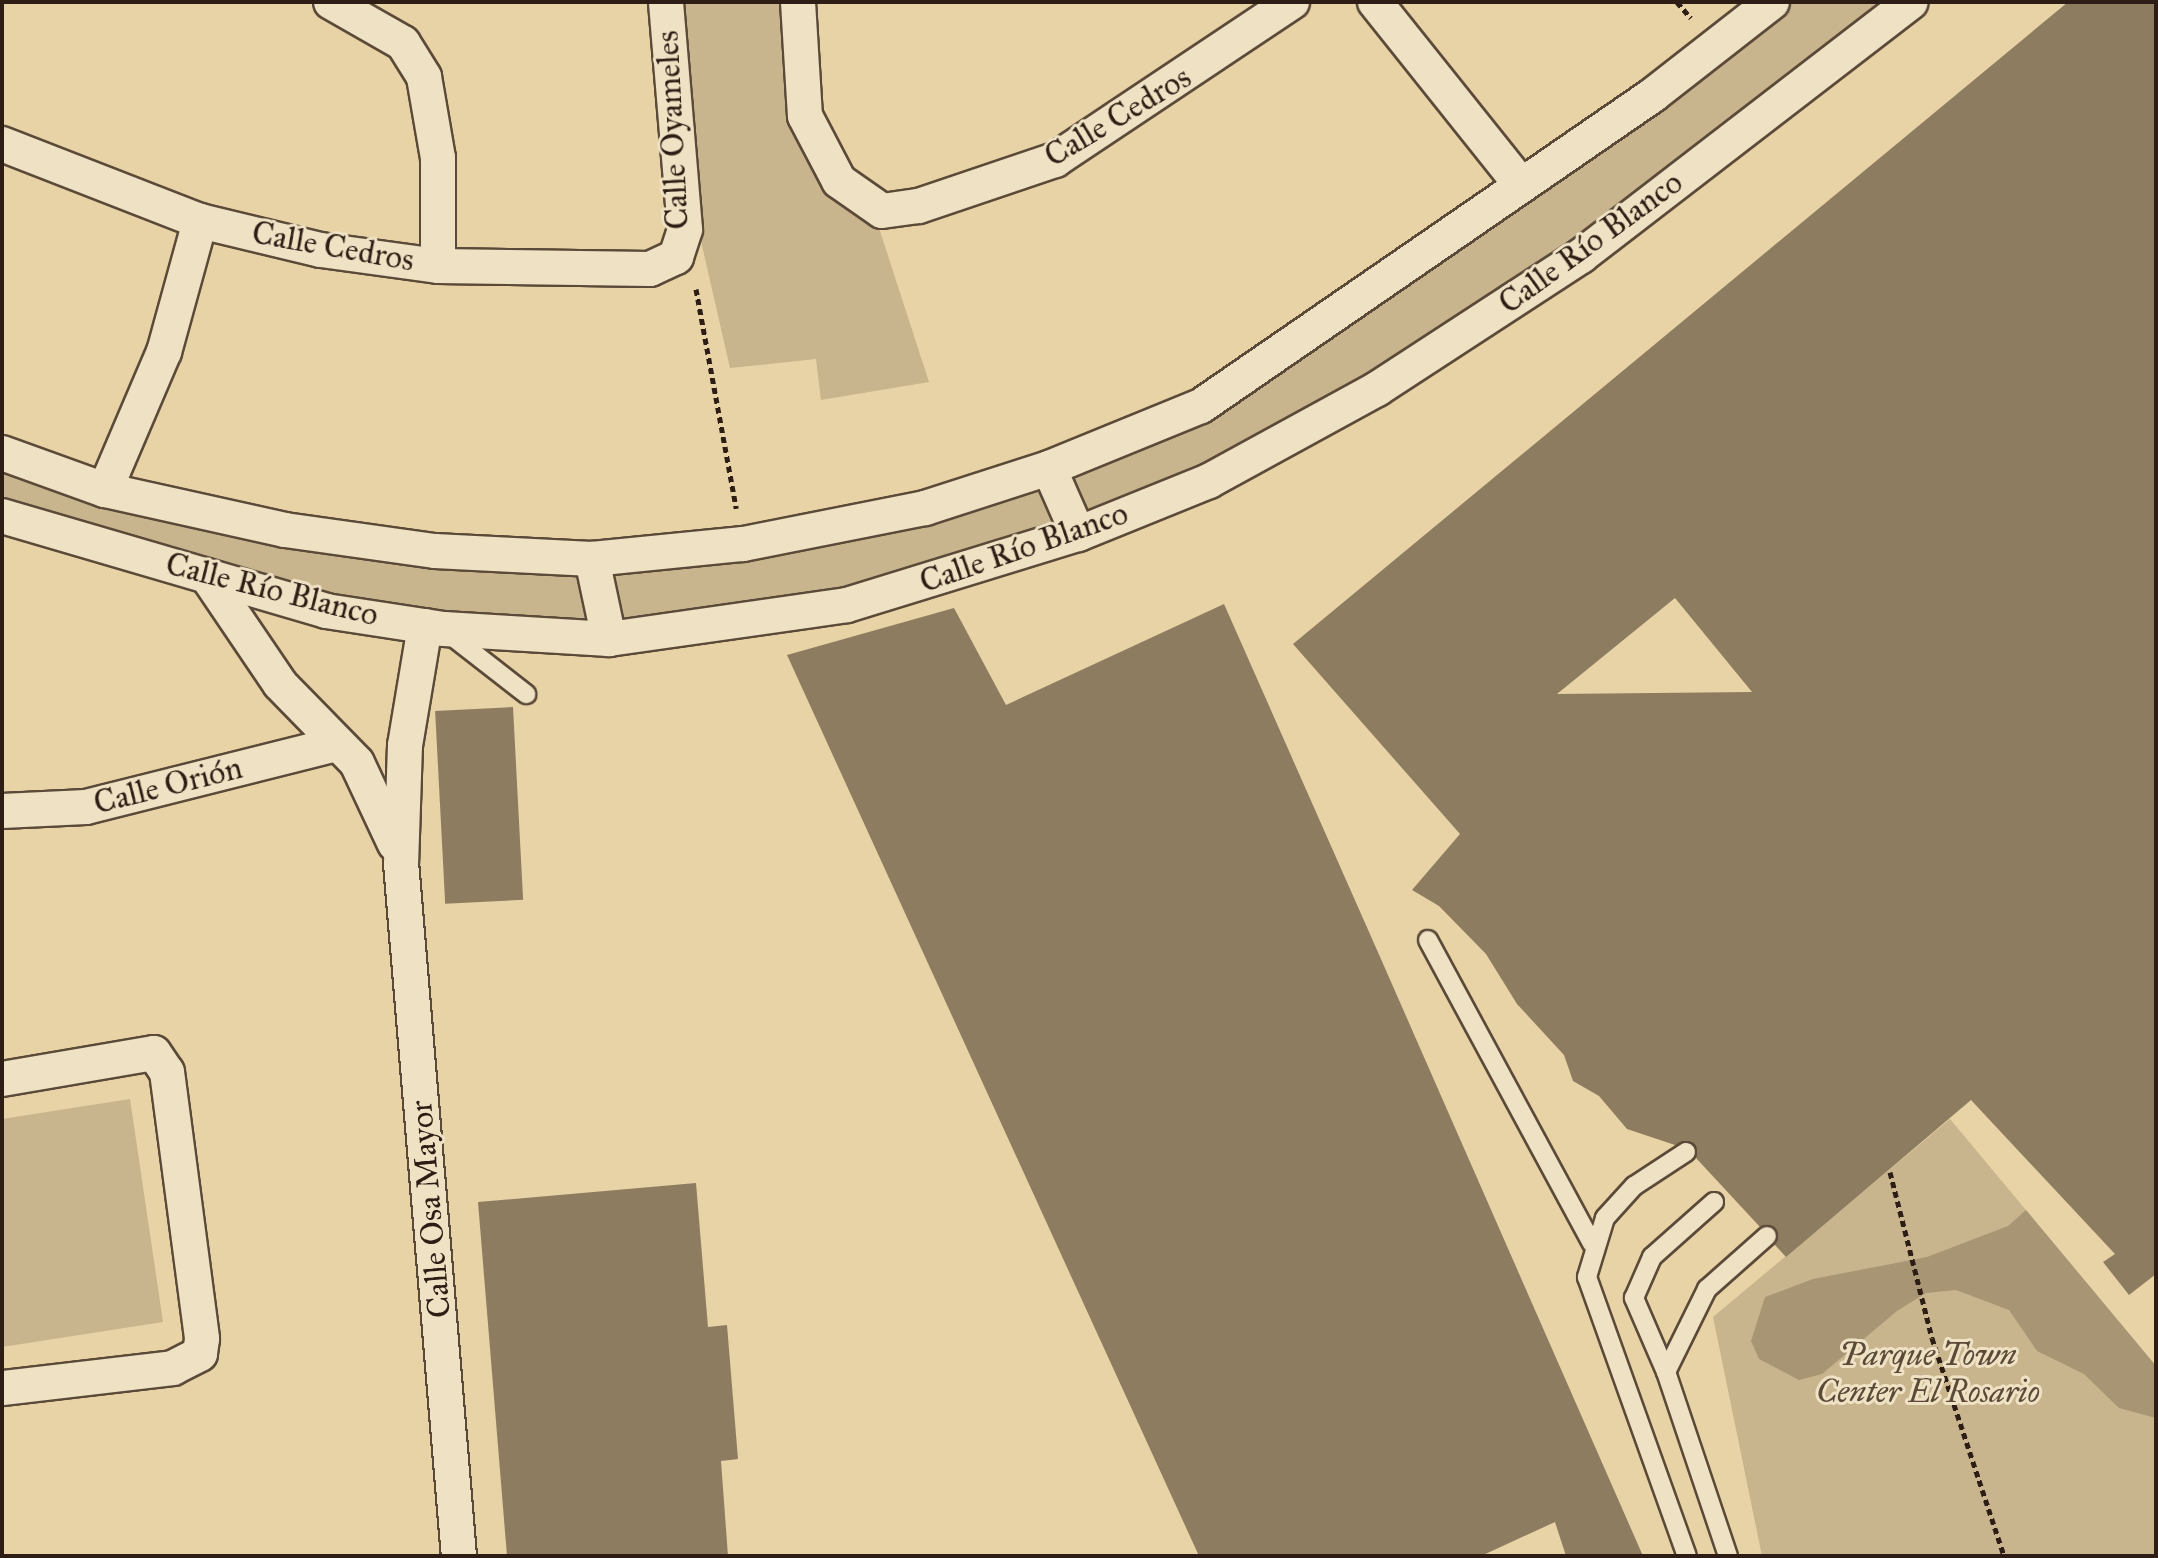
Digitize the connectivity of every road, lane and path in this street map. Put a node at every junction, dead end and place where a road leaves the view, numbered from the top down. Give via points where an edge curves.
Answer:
1 (331, 2) edge
2 (666, 2) edge
3 (798, 2) edge
4 (1292, 2) edge
5 (1375, 2) edge
6 (1772, 2) edge
7 (1911, 2) edge
8 (2, 144) edge
9 (1521, 185) junction
10 (200, 221) junction
11 (680, 243) junction
12 (438, 266) junction
13 (2, 453) edge
14 (1049, 468) junction
15 (105, 490) junction
16 (2, 516) edge
17 (1078, 534) junction
18 (743, 544) junction
19 (592, 559) junction
20 (207, 576) junction
21 (434, 628) junction
22 (609, 639) junction
23 (526, 694) dead end
24 (332, 745) junction
25 (2, 811) edge
26 (401, 863) junction
27 (1428, 940) dead end
28 (2, 1079) edge
29 (1686, 1152) dead end
30 (1890, 1172) dead end
31 (1714, 1202) dead end
32 (1767, 1236) dead end
33 (1592, 1243) junction
34 (1666, 1372) junction
35 (2, 1388) edge
36 (458, 1555) edge
37 (1687, 1556) edge
38 (1728, 1556) edge
39 (2004, 1556) edge

1 - 12 street via 403,43 424,77 438,158
2 - 11 street, Calle Oyameles
3 - 4 street, Calle Cedros via 805,116 839,181 882,211 919,206 1055,160
5 - 9 street
6 - 9 street, Calle Río Blanco
7 - 17 street, Calle Río Blanco via 1581,256 1377,389 1209,481
8 - 10 street, Calle Cedros
9 - 14 street, Calle Río Blanco via 1201,406
10 - 12 street, Calle Cedros
10 - 15 street via 164,352
11 - 12 street, Calle Cedros via 650,269
11 - 18 path
13 - 15 street, Calle Río Blanco
14 - 17 street
14 - 18 street, Calle Río Blanco via 925,508
15 - 19 street, Calle Río Blanco via 300,533 435,551
16 - 20 street, Calle Río Blanco
17 - 22 street, Calle Río Blanco via 847,605
18 - 19 street, Calle Río Blanco
19 - 22 street
20 - 21 street, Calle Río Blanco via 326,611
20 - 24 street, Calle Osa Mayor
21 - 22 street, Calle Río Blanco
21 - 23 lane
21 - 26 street, Calle Osa Mayor via 405,745
24 - 25 street, Calle Orión via 86,807
24 - 26 street, Calle Osa Mayor via 365,776
26 - 36 street, Calle Osa Mayor
27 - 33 lane
28 - 35 street via 154,1053 167,1072 202,1339 200,1354 173,1368
29 - 33 lane via 1634,1186
30 - 39 path
31 - 34 lane via 1652,1257 1634,1298
32 - 34 lane via 1707,1289
33 - 37 lane via 1587,1277
34 - 38 lane

